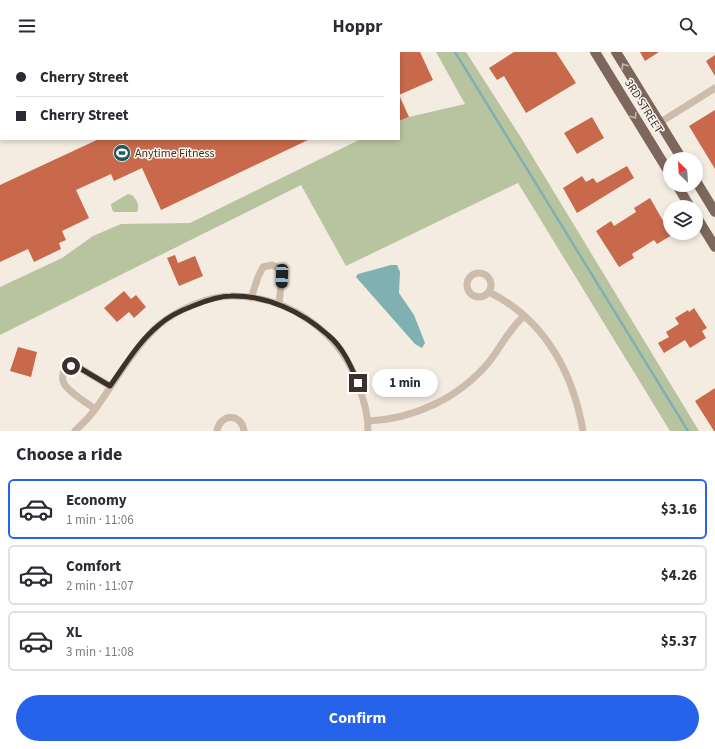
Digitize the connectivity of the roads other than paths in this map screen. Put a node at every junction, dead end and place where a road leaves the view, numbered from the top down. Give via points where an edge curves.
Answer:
1 (595, 52) edge
2 (616, 52) edge
3 (715, 88) edge
4 (659, 122) junction
5 (644, 132) junction
6 (678, 152) edge
7 (663, 163) edge
8 (703, 192) edge
9 (715, 212) edge
10 (703, 226) edge
11 (714, 242) edge
12 (489, 292) dead end
13 (251, 298) junction
14 (279, 304) junction
15 (524, 316) junction
16 (110, 386) junction
17 (95, 409) junction
18 (368, 421) junction
19 (75, 431) edge
20 (217, 431) edge
21 (244, 431) edge
22 (368, 431) edge
23 (583, 431) edge

1 -> 5 main road, 3RD STREET
4 -> 2 main road, 3RD STREET
3 - 4 street
4 - 5 main road
4 - 6 main road, 3RD STREET
5 - 7 main road, 3RD STREET
8 - 9 main road
10 - 11 main road
12 - 15 street
13 - 14 street
13 - 14 street via 263,267 272,265 278,268 282,276
13 - 16 street via 232,296 208,300 181,310 159,324 136,349
14 - 18 street via 300,313 329,335 342,351 358,383
15 - 18 street via 510,331 489,362 460,389 438,403 414,413
15 - 23 street via 540,332 564,368 577,401
16 - 17 street
16 - 17 street via 78,367 65,368 63,382
17 - 19 street
18 - 22 street
20 - 21 street via 221,422 230,417 240,421

